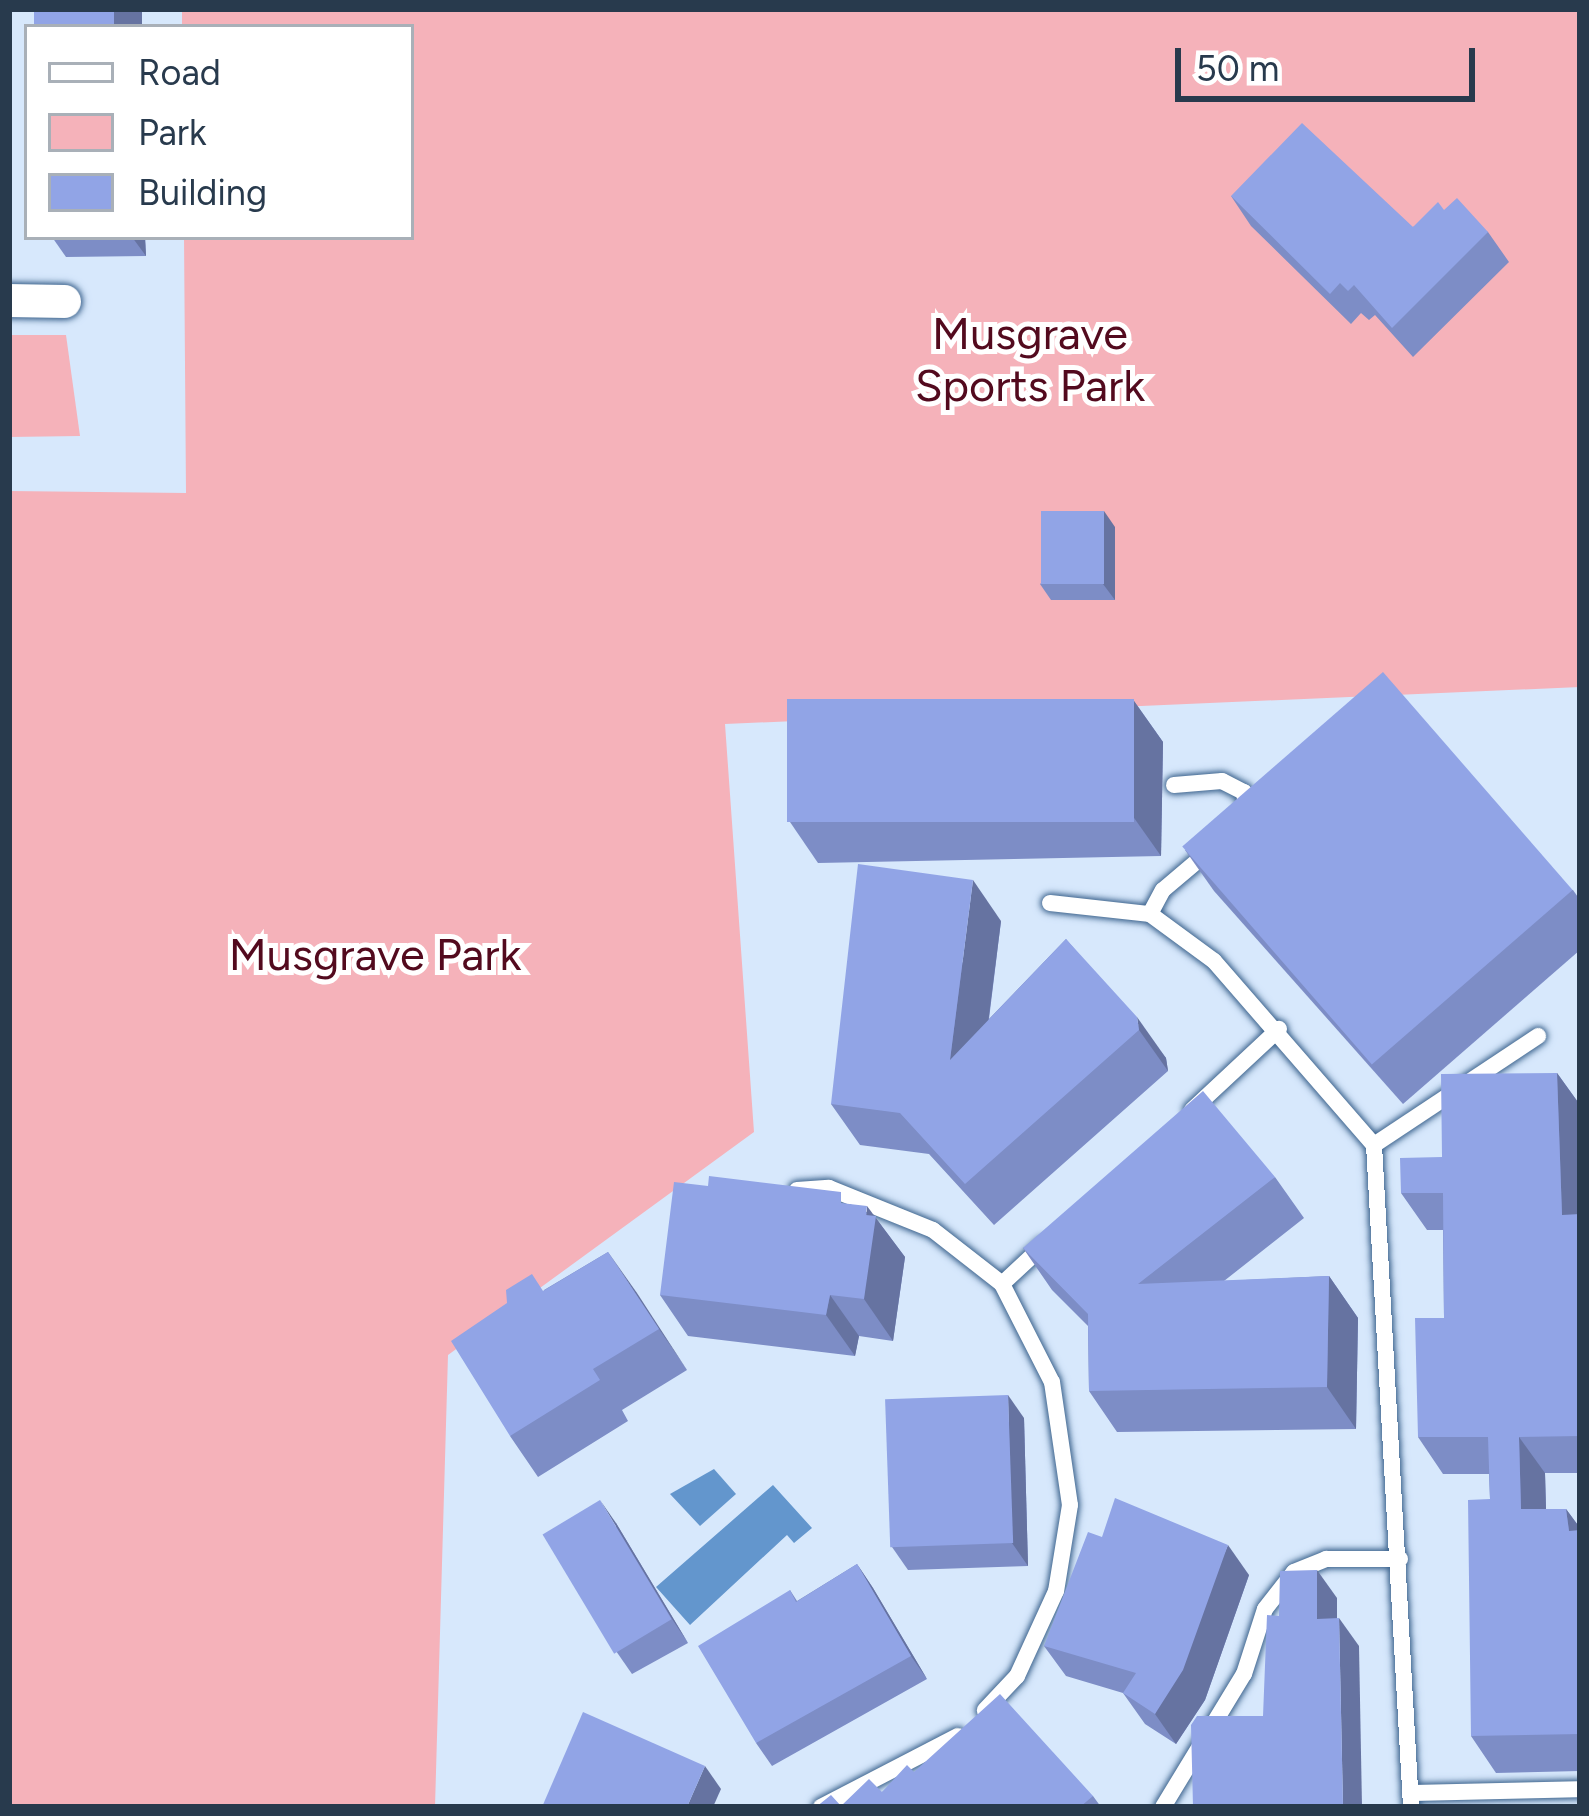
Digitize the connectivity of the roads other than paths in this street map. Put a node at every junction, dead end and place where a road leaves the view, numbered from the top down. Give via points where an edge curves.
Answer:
1 (9, 300) edge
2 (64, 301) dead end
3 (1174, 785) dead end
4 (1050, 903) dead end
5 (1150, 914) junction
6 (1279, 1029) junction
7 (1538, 1036) dead end
8 (1175, 1125) edge
9 (1374, 1144) junction
10 (767, 1192) edge
11 (1054, 1236) edge
12 (1002, 1284) junction
13 (1400, 1559) junction
14 (1580, 1789) edge
15 (1411, 1800) edge
16 (821, 1807) edge
17 (1163, 1807) edge

1 - 2 street
3 - 5 lane via 1222,782 1244,792 1249,809 1163,890
4 - 5 lane
5 - 6 lane via 1214,961
6 - 8 lane
6 - 9 lane
7 - 9 lane
9 - 13 lane
10 - 12 lane via 829,1188 859,1198 933,1231
11 - 12 lane
12 - 16 lane via 1052,1382 1062,1420 1070,1505 1056,1591 1017,1676 966,1731
13 - 15 lane
13 - 17 lane via 1326,1559 1294,1572 1265,1609 1244,1674
14 - 15 lane

